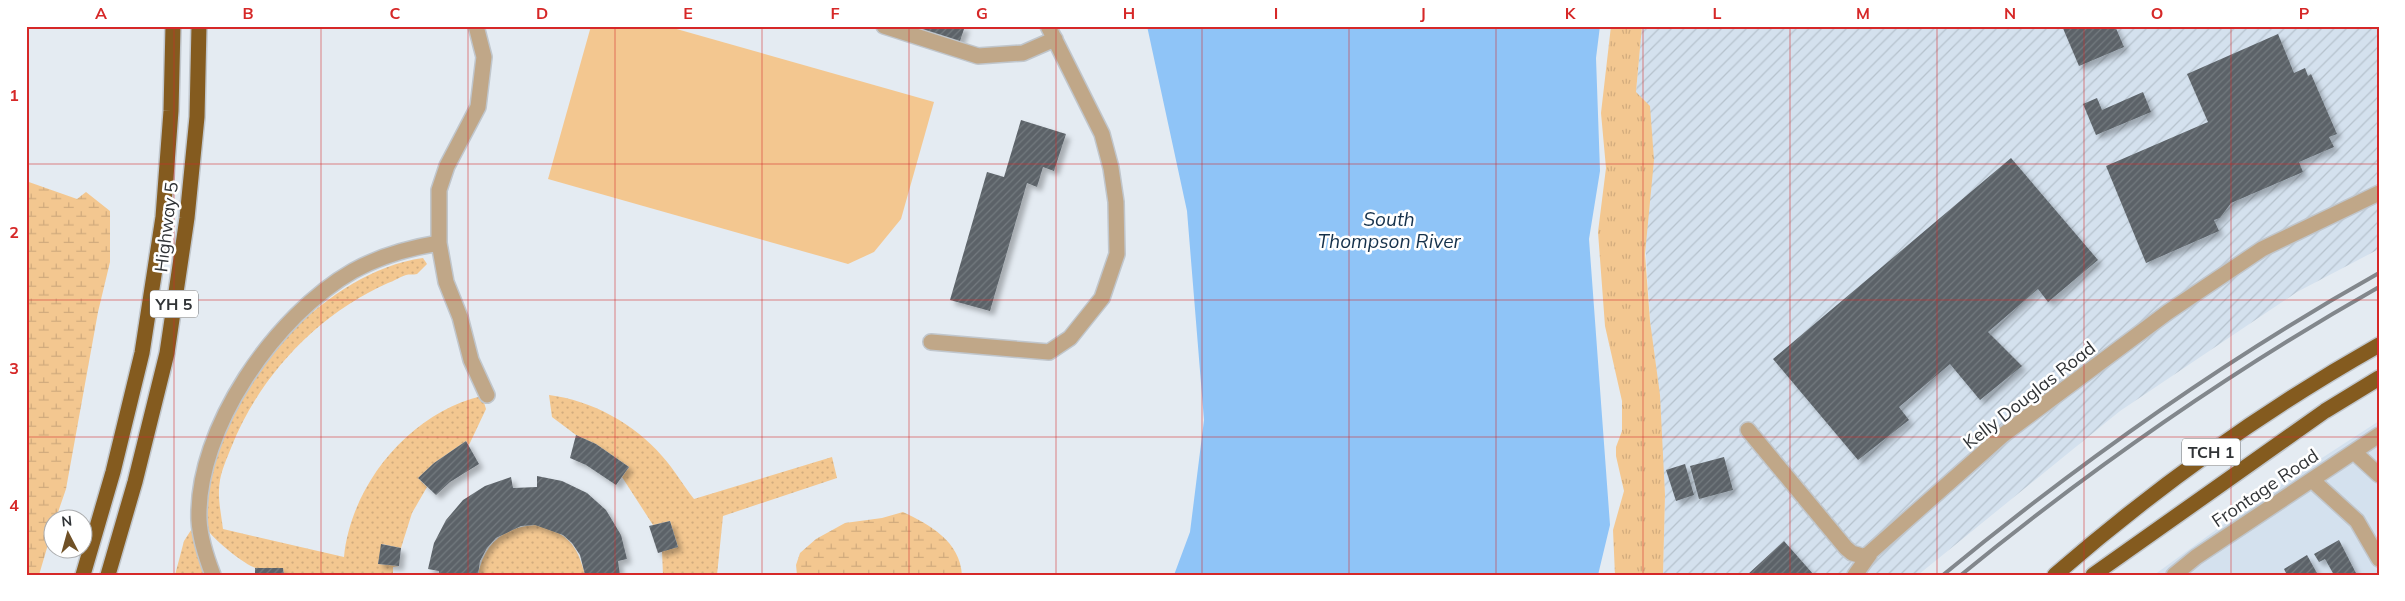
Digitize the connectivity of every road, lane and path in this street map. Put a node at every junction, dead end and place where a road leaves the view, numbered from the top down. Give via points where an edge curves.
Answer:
1 (174, 26) edge
2 (199, 26) edge
3 (476, 26) edge
4 (884, 26) edge
5 (1052, 33) edge
6 (2379, 193) edge
7 (440, 243) junction
8 (931, 342) dead end
9 (2379, 345) edge
10 (2379, 378) edge
11 (487, 395) dead end
12 (1748, 430) dead end
13 (2379, 435) edge
14 (2354, 452) junction
15 (2379, 475) edge
16 (2312, 480) junction
17 (1870, 554) junction
18 (2379, 560) edge
19 (83, 575) edge
20 (108, 575) edge
21 (213, 575) edge
22 (1855, 575) edge
23 (2055, 575) edge
24 (2093, 575) edge
25 (2174, 575) edge

1 - 19 highway, Highway 5 / YH 5 via 163,217 142,353 113,472
2 - 20 highway, Highway 5 / YH 5 via 197,117 187,218 167,353
3 - 7 street via 484,57 478,107 447,166 439,190
4 - 5 street via 978,56 1023,53
5 - 8 street via 1102,134 1111,168 1116,202 1117,254 1102,298 1070,338 1049,352
6 - 17 street, Kelly Douglas Road via 2262,249 2168,312 2003,436
7 - 11 street via 446,282 460,317 471,360
7 - 21 street via 378,258 353,271 298,312 256,362 222,422 204,476 199,520 202,542
9 - 23 highway, TCH 1 via 2319,379 2200,459 2102,534
10 - 24 highway, TCH 1 via 2325,411
12 - 17 street via 1846,548 1861,556
13 - 14 street, Frontage Road
14 - 15 street
14 - 16 street, Frontage Road
16 - 18 street via 2357,521
16 - 25 street, Frontage Road
17 - 22 street, Kelly Douglas Road

